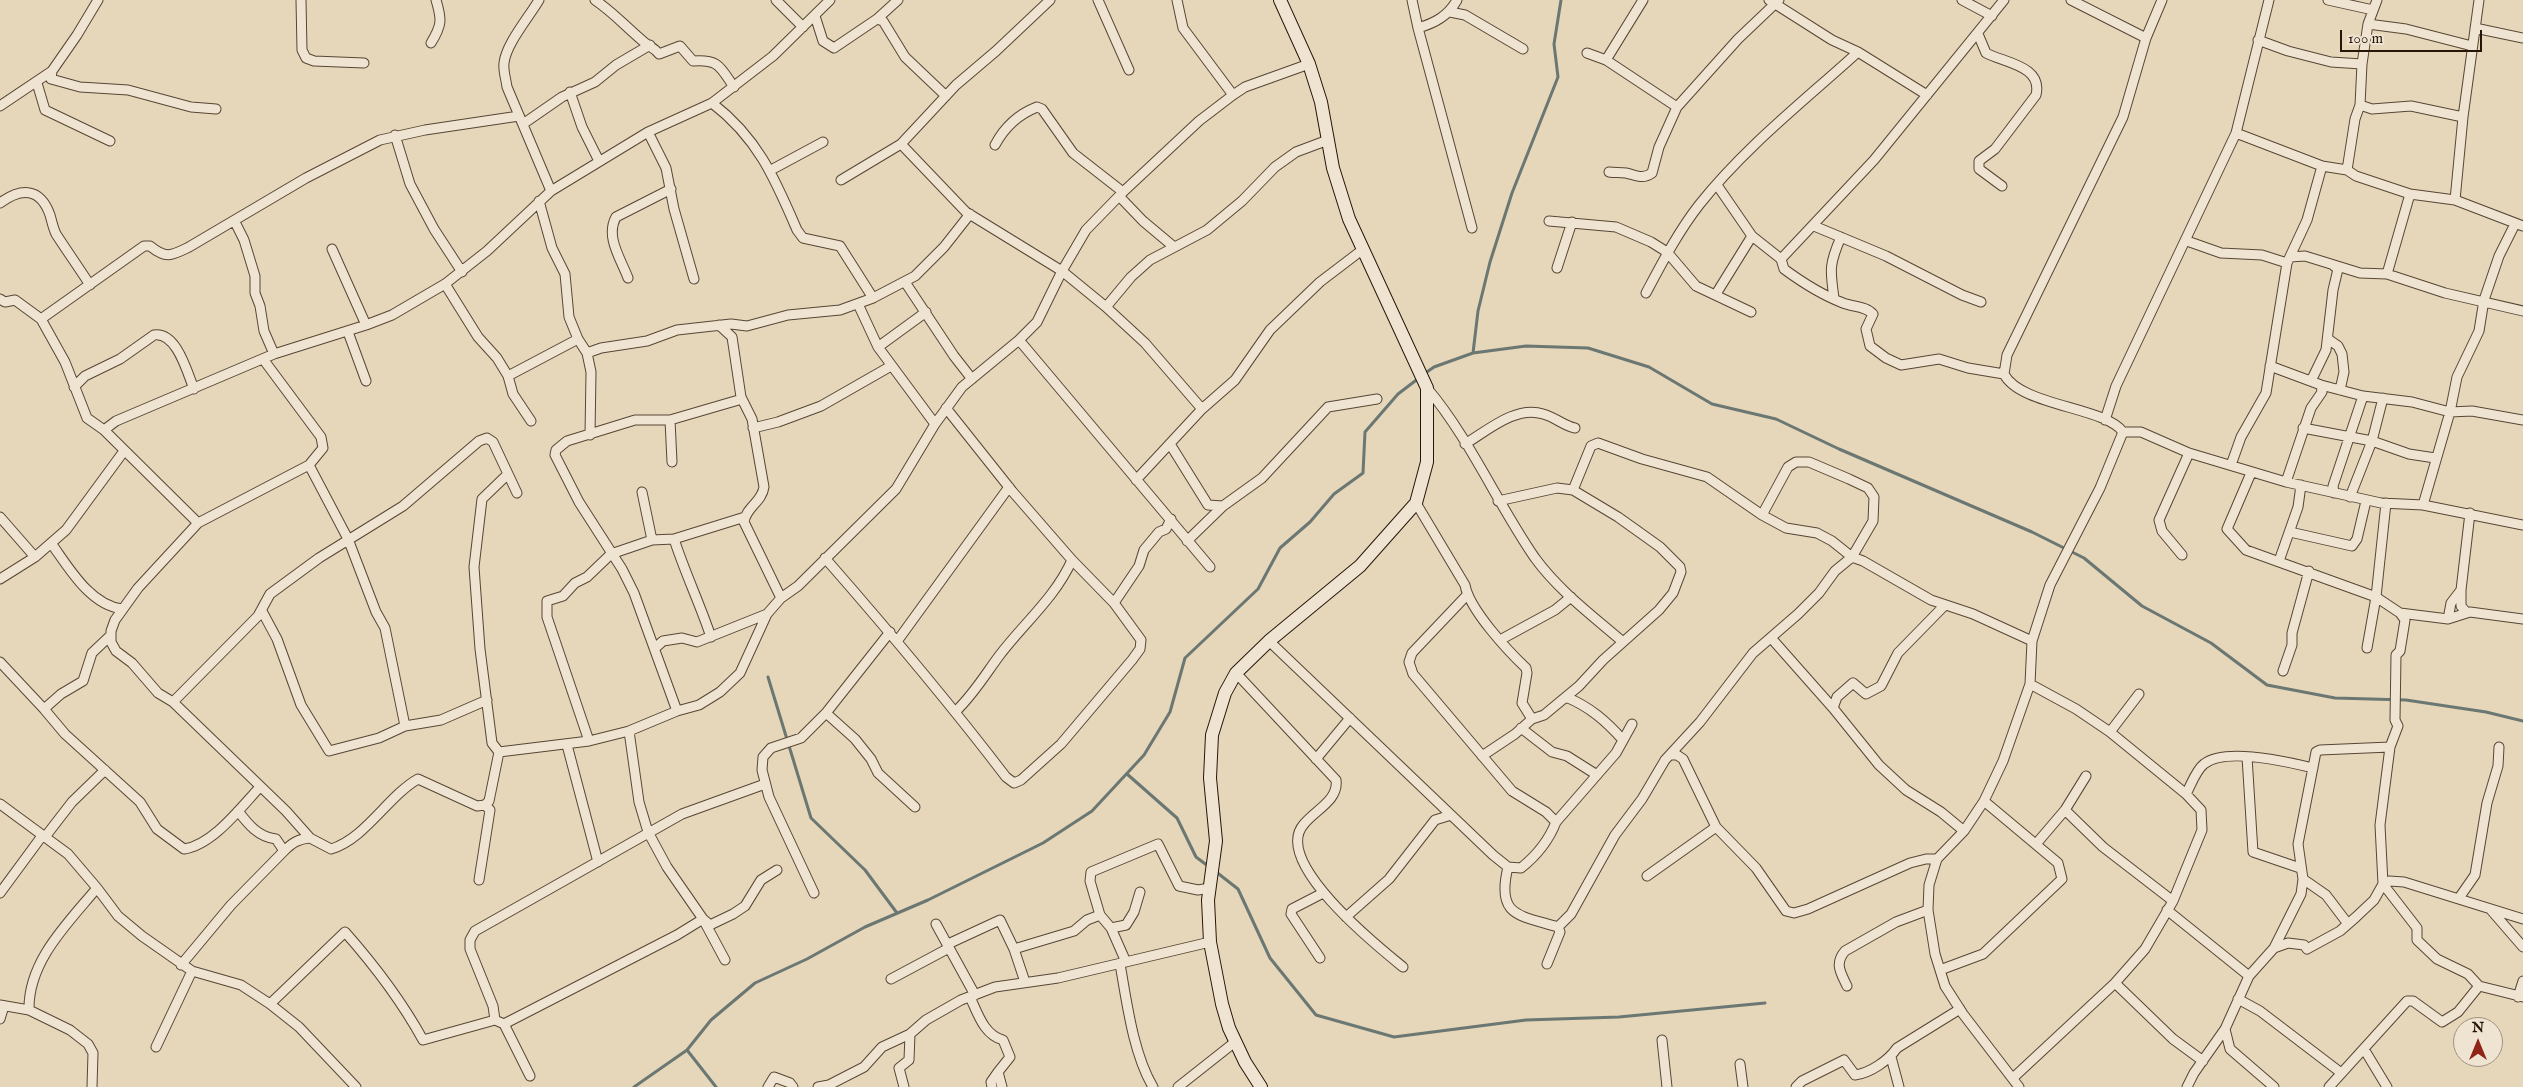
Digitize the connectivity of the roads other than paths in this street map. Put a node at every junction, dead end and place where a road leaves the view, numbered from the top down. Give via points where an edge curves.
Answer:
1 (98, 0) edge
2 (301, 0) edge
3 (436, 0) edge
4 (539, 0) edge
5 (595, 0) edge
6 (776, 0) edge
7 (830, 0) edge
8 (898, 0) edge
9 (1050, 0) edge
10 (1098, 0) edge
11 (1177, 0) edge
12 (1280, 0) edge
13 (1412, 0) edge
14 (1457, 0) edge
15 (1643, 0) edge
16 (1962, 0) edge
17 (2004, 0) edge
18 (2071, 0) edge
19 (2162, 0) edge
20 (2269, 0) edge
21 (2328, 0) edge
22 (2377, 0) edge
23 (2479, 0) edge
24 (1774, 2) edge
25 (2373, 10) junction
26 (1450, 12) junction
27 (814, 16) junction
28 (1992, 16) junction
29 (877, 18) junction
30 (2368, 24) junction
31 (804, 27) junction
32 (1418, 28) junction
33 (2475, 28) junction
34 (1978, 34) junction
35 (2146, 38) junction
36 (2523, 38) edge
37 (2258, 40) junction
38 (431, 43) dead end
39 (650, 45) junction
40 (2472, 46) junction
41 (1523, 49) dead end
42 (1858, 52) junction
43 (1587, 53) dead end
44 (1606, 60) junction
45 (364, 63) dead end
46 (1309, 64) junction
47 (2362, 64) junction
48 (1129, 70) dead end
49 (52, 71) junction
50 (37, 83) junction
51 (734, 87) junction
52 (570, 92) junction
53 (1233, 95) junction
54 (1927, 95) junction
55 (946, 96) junction
56 (712, 103) junction
57 (2360, 105) junction
58 (0, 106) edge
59 (1677, 107) junction
60 (216, 109) dead end
61 (2463, 117) junction
62 (521, 120) junction
63 (648, 132) junction
64 (2236, 133) junction
65 (395, 135) junction
66 (1328, 140) junction
67 (110, 141) dead end
68 (823, 142) dead end
69 (901, 144) junction
70 (995, 145) dead end
71 (599, 161) junction
72 (2322, 166) junction
73 (771, 170) junction
74 (2347, 170) junction
75 (1609, 172) dead end
76 (841, 180) dead end
77 (1717, 184) junction
78 (2002, 186) dead end
79 (670, 189) junction
80 (551, 191) junction
81 (1121, 194) junction
82 (2410, 194) junction
83 (2455, 200) junction
84 (539, 201) junction
85 (0, 204) edge
86 (970, 214) junction
87 (1549, 221) dead end
88 (235, 222) junction
89 (1572, 222) junction
90 (2519, 225) edge
91 (1814, 226) junction
92 (1472, 228) dead end
93 (1752, 236) junction
94 (1840, 237) junction
95 (2187, 241) junction
96 (1174, 246) junction
97 (332, 249) dead end
98 (1362, 250) junction
99 (1667, 252) junction
100 (1781, 259) junction
101 (2288, 260) junction
102 (2334, 266) junction
103 (1556, 268) dead end
104 (1062, 271) junction
105 (462, 272) junction
106 (2387, 274) junction
107 (628, 278) dead end
108 (694, 279) dead end
109 (906, 282) junction
110 (445, 284) junction
111 (90, 285) junction
112 (1646, 293) dead end
113 (1716, 294) junction
114 (873, 298) junction
115 (1834, 298) junction
116 (2484, 300) junction
117 (2, 302) edge
118 (1981, 302) dead end
119 (858, 304) junction
120 (1106, 307) junction
121 (2523, 310) edge
122 (926, 312) junction
123 (1752, 312) dead end
124 (41, 319) junction
125 (366, 325) junction
126 (719, 325) junction
127 (741, 326) junction
128 (348, 332) junction
129 (732, 338) junction
130 (578, 339) junction
131 (2328, 339) junction
132 (1019, 340) junction
133 (878, 347) junction
134 (587, 353) junction
135 (274, 354) junction
136 (263, 359) junction
137 (891, 366) junction
138 (2270, 366) junction
139 (2004, 374) junction
140 (508, 376) junction
141 (972, 379) junction
142 (2343, 380) junction
143 (366, 381) dead end
144 (2311, 381) junction
145 (2321, 385) junction
146 (74, 387) junction
147 (1427, 388) junction
148 (194, 389) junction
149 (2340, 390) junction
150 (2359, 394) junction
151 (2383, 398) junction
152 (742, 399) junction
153 (1377, 399) dead end
154 (946, 408) junction
155 (1202, 409) junction
156 (2450, 412) junction
157 (670, 420) junction
158 (2105, 420) junction
159 (2523, 420) edge
160 (530, 421) dead end
161 (935, 424) junction
162 (753, 428) junction
163 (1576, 428) dead end
164 (2303, 428) junction
165 (104, 430) junction
166 (2123, 432) junction
167 (590, 435) junction
168 (2349, 438) junction
169 (2372, 441) junction
170 (1170, 444) junction
171 (1465, 444) junction
172 (124, 451) junction
173 (2189, 453) junction
174 (2435, 458) junction
175 (672, 462) dead end
176 (309, 465) junction
177 (2231, 465) junction
178 (2251, 473) junction
179 (508, 474) junction
180 (1136, 480) junction
181 (2286, 482) junction
182 (2301, 485) junction
183 (1008, 487) junction
184 (1573, 490) junction
185 (642, 492) dead end
186 (517, 493) dead end
187 (2334, 493) junction
188 (2350, 497) junction
189 (1498, 501) junction
190 (2366, 501) junction
191 (1416, 502) junction
192 (2386, 504) junction
193 (2423, 505) junction
194 (1223, 506) junction
195 (2470, 513) junction
196 (1762, 515) junction
197 (745, 517) junction
198 (0, 518) edge
199 (1171, 519) junction
200 (198, 523) junction
201 (2523, 524) edge
202 (2290, 532) junction
203 (348, 539) junction
204 (674, 539) junction
205 (652, 540) junction
206 (1187, 541) junction
207 (51, 543) junction
208 (611, 554) junction
209 (2182, 555) dead end
210 (35, 557) junction
211 (1852, 557) junction
212 (825, 558) junction
213 (1072, 560) junction
214 (2279, 561) junction
215 (1210, 567) dead end
216 (2309, 571) junction
217 (0, 579) edge
218 (2461, 590) junction
219 (1467, 595) junction
220 (1571, 597) junction
221 (2376, 597) junction
222 (781, 598) junction
223 (1114, 603) junction
224 (1944, 606) junction
225 (122, 609) junction
226 (262, 610) junction
227 (2466, 612) junction
228 (767, 614) junction
229 (2402, 616) junction
230 (2448, 619) junction
231 (2523, 619) edge
232 (890, 632) junction
233 (111, 635) junction
234 (711, 637) junction
235 (1772, 639) junction
236 (898, 640) junction
237 (1500, 640) junction
238 (1269, 641) junction
239 (2032, 641) junction
240 (1623, 642) junction
241 (655, 648) junction
242 (2366, 648) dead end
243 (0, 662) edge
244 (2282, 671) dead end
245 (1236, 673) junction
246 (2030, 684) junction
247 (2139, 694) dead end
248 (1566, 697) junction
249 (487, 700) junction
250 (173, 702) junction
251 (1833, 708) junction
252 (44, 709) junction
253 (677, 711) junction
254 (956, 711) junction
255 (826, 713) junction
256 (1350, 718) junction
257 (1532, 719) junction
258 (1632, 724) dead end
259 (405, 726) junction
260 (1521, 728) junction
261 (629, 732) junction
262 (2110, 732) junction
263 (1623, 740) junction
264 (589, 741) junction
265 (567, 745) junction
266 (2390, 747) junction
267 (2499, 747) dead end
268 (499, 752) junction
269 (1670, 755) junction
270 (1482, 756) junction
271 (2247, 757) junction
272 (1316, 759) junction
273 (2313, 768) junction
274 (105, 770) junction
275 (1597, 775) junction
276 (2086, 776) dead end
277 (765, 784) junction
278 (260, 787) junction
279 (2186, 794) junction
280 (1984, 801) junction
281 (0, 804) edge
282 (485, 806) junction
283 (915, 807) dead end
284 (2065, 810) junction
285 (238, 811) junction
286 (1451, 816) junction
287 (1556, 822) junction
288 (1716, 827) junction
289 (1964, 831) junction
290 (648, 832) junction
291 (44, 836) junction
292 (310, 838) junction
293 (2036, 844) junction
294 (284, 851) junction
295 (1937, 859) junction
296 (598, 862) junction
297 (1508, 866) junction
298 (2300, 868) junction
299 (777, 870) dead end
300 (1647, 876) dead end
301 (2303, 879) junction
302 (479, 880) dead end
303 (2383, 884) junction
304 (97, 888) junction
305 (1210, 888) junction
306 (1140, 892) dead end
307 (0, 893) edge
308 (814, 893) dead end
309 (1324, 893) junction
310 (2459, 898) junction
311 (2173, 900) junction
312 (2490, 908) junction
313 (1928, 910) junction
314 (2167, 910) junction
315 (1100, 915) junction
316 (1346, 917) junction
317 (703, 919) junction
318 (2523, 919) edge
319 (936, 924) dead end
320 (2348, 924) junction
321 (1558, 927) junction
322 (1111, 928) junction
323 (1210, 942) junction
324 (948, 946) junction
325 (2523, 947) edge
326 (2274, 948) junction
327 (1014, 949) junction
328 (1320, 958) dead end
329 (725, 960) dead end
330 (1123, 963) junction
331 (181, 964) junction
332 (1547, 964) dead end
333 (1403, 967) dead end
334 (1940, 970) junction
335 (192, 971) junction
336 (2249, 976) junction
337 (891, 979) dead end
338 (1026, 982) junction
339 (2523, 982) edge
340 (2115, 983) junction
341 (1847, 986) dead end
342 (2479, 986) junction
343 (972, 996) junction
344 (2521, 997) edge
345 (2238, 1000) junction
346 (270, 1004) junction
347 (2, 1005) edge
348 (1960, 1009) junction
349 (29, 1010) junction
350 (0, 1018) edge
351 (500, 1022) junction
352 (2225, 1029) junction
353 (910, 1034) junction
354 (1662, 1040) dead end
355 (1235, 1042) junction
356 (156, 1047) dead end
357 (2364, 1049) junction
358 (1891, 1057) junction
359 (2203, 1061) junction
360 (1740, 1064) dead end
361 (998, 1072) junction
362 (2340, 1072) junction
363 (530, 1076) dead end
364 (2013, 1078) junction
365 (92, 1087) edge
366 (356, 1087) edge
367 (768, 1087) edge
368 (793, 1087) edge
369 (818, 1087) edge
370 (904, 1087) edge
371 (992, 1087) edge
372 (1002, 1087) edge
373 (1153, 1087) edge
374 (1178, 1087) edge
375 (1261, 1087) edge
376 (1667, 1087) edge
377 (1743, 1087) edge
378 (1796, 1087) edge
379 (1899, 1087) edge
380 (2020, 1087) edge
381 (2188, 1087) edge
382 (2274, 1087) edge
383 (2329, 1087) edge
384 (2387, 1087) edge

1 - 49 street
2 - 45 street via 302,50 306,58
3 - 38 street via 441,28
4 - 62 street via 509,48 504,62 507,87
5 - 39 street
6 - 31 street
7 - 27 street
8 - 29 street
9 - 55 street
10 - 48 street
11 - 53 street via 1183,28
12 - 46 street
13 - 32 street
14 - 26 street
15 - 44 street
16 - 28 street
17 - 28 street
18 - 35 street
19 - 35 street
20 - 37 street
21 - 25 street
22 - 25 street
23 - 33 street
24 - 42 street via 1832,40
24 - 59 street
25 - 30 street
26 - 32 street
26 - 41 street via 1465,15
27 - 29 street via 823,42 834,48
27 - 31 street
28 - 34 street
29 - 55 street via 883,21 905,57
30 - 40 street via 2406,29
30 - 47 street
31 - 51 street
32 - 92 street
33 - 36 street
33 - 40 street
34 - 54 street
34 - 78 street via 1986,53 2031,73 2038,86 2036,95 1995,148 1979,161 1979,169
35 - 139 street via 2123,117 2007,355
37 - 47 street via 2331,62
37 - 64 street
39 - 51 street via 659,54 680,46 693,61 709,60 718,65
39 - 52 street via 595,82
40 - 61 street
42 - 54 street
42 - 77 street via 1760,140
43 - 44 street
44 - 59 street
46 - 53 street via 1245,87
46 - 66 street
47 - 57 street
49 - 50 street
49 - 60 street via 51,79 80,87 119,89 191,107
50 - 58 street
50 - 67 street via 45,110
51 - 56 street
52 - 62 street
52 - 71 street
53 - 81 street via 1199,121
54 - 91 street
55 - 69 street
56 - 63 street
56 - 73 street via 728,115
57 - 61 street via 2372,109 2411,106
57 - 74 street
59 - 75 street via 1659,147 1652,173 1647,177 1634,177
61 - 83 street
62 - 65 street
62 - 80 street
63 - 71 street
63 - 79 street via 666,168
64 - 72 street
64 - 95 street
65 - 88 street via 306,178
65 - 105 street via 410,184
66 - 96 street via 1296,152 1275,167 1208,230
66 - 98 street via 1343,201
68 - 73 street
69 - 76 street
69 - 86 street
70 - 81 street via 1002,132 1037,107 1050,119 1073,153
71 - 80 street
72 - 74 street
72 - 101 street via 2307,220
73 - 114 street via 803,238 840,246
74 - 82 street
77 - 93 street
77 - 99 street
79 - 107 street via 616,218 611,226
79 - 108 street
80 - 84 street
81 - 96 street via 1143,221
81 - 104 street via 1086,230
82 - 83 street
82 - 106 street
83 - 90 street
84 - 105 street
84 - 130 street via 552,248 565,274 569,317
85 - 111 street via 14,193 24,192 43,200 55,232
86 - 104 street
86 - 109 street via 944,246
87 - 89 street
88 - 111 street via 172,255 161,255 150,246 144,246
88 - 135 street via 255,276 255,293 264,331
89 - 99 street via 1616,227
89 - 103 street
90 - 116 street via 2500,256
91 - 94 street
91 - 100 street
93 - 100 street
93 - 113 street
94 - 115 street via 1830,269
94 - 118 street
95 - 101 street via 2221,253
95 - 158 street via 2116,386
96 - 120 street via 1150,260 1131,277
97 - 125 street
98 - 147 street
98 - 155 street via 1320,282 1278,323 1235,380
99 - 112 street
99 - 113 street via 1696,286
100 - 115 street via 1784,269 1807,286
101 - 102 street via 2305,256
101 - 138 street
102 - 106 street via 2360,273
102 - 131 street via 2338,269
104 - 120 street
104 - 132 street via 1037,322
105 - 110 street
106 - 116 street via 2445,293
109 - 114 street
109 - 122 street
110 - 125 street
110 - 140 street via 478,337
111 - 124 street
113 - 123 street
114 - 119 street
115 - 139 street via 1870,310 1873,314 1866,329 1870,346 1893,361 1912,365 1939,359
116 - 121 street
116 - 156 street via 2479,331 2458,377
117 - 124 street via 15,300
119 - 127 street via 840,310 788,315
119 - 133 street
120 - 155 street via 1145,344
122 - 133 street
122 - 141 street
124 - 146 street via 65,362
125 - 128 street
126 - 127 street
126 - 129 street
126 - 134 street via 676,330 647,341
127 - 129 street
128 - 135 street
128 - 143 street
129 - 152 street
130 - 134 street
130 - 140 street
131 - 142 street via 2338,346 2342,354
131 - 144 street
132 - 141 street
132 - 180 street
133 - 137 street
134 - 167 street via 591,372
135 - 136 street
136 - 148 street
136 - 176 street via 321,437 323,448
137 - 161 street
137 - 162 street via 821,406
138 - 144 street
138 - 177 street via 2266,393 2241,437
139 - 158 street via 2015,387
140 - 160 street via 513,394
141 - 154 street
142 - 149 street
142 - 150 street
144 - 145 street
145 - 149 street
145 - 164 street via 2322,392 2316,397
146 - 148 street via 93,371 120,359 159,334 175,347
146 - 165 street via 87,418
147 - 171 street via 1445,409
147 - 191 street via 1427,462
148 - 165 street via 116,421
149 - 150 street
150 - 151 street
150 - 168 street
151 - 156 street
151 - 169 street
152 - 157 street
152 - 162 street
153 - 194 street via 1328,407 1262,478
154 - 161 street
154 - 183 street
155 - 170 street
156 - 159 street via 2472,410
156 - 174 street
157 - 167 street via 635,420
157 - 175 street
158 - 166 street
161 - 212 street via 896,489
162 - 197 street via 764,486 763,496 745,513
163 - 171 street via 1543,414 1527,413 1508,418
164 - 168 street
164 - 181 street
165 - 172 street
166 - 173 street via 2141,432
166 - 239 street via 2100,488 2050,585
167 - 208 street via 567,441 555,455
168 - 169 street
168 - 187 street via 2333,486
169 - 174 street via 2410,454
169 - 188 street
170 - 180 street
170 - 194 street via 1208,505
171 - 189 street
172 - 200 street
172 - 207 street via 66,530
173 - 177 street
173 - 209 street via 2159,520 2162,532
174 - 193 street
176 - 200 street
176 - 203 street
177 - 178 street
178 - 181 street
178 - 214 street via 2227,529 2246,550
179 - 186 street
179 - 203 street via 493,442 487,438 479,441 403,506
179 - 249 street via 482,499 474,567
180 - 199 street
181 - 182 street
182 - 187 street
182 - 202 street
183 - 213 street
183 - 236 street
184 - 189 street via 1557,488
184 - 196 street via 1591,446 1598,443 1707,477
184 - 240 street via 1660,547 1680,567 1674,593
185 - 205 street
187 - 188 street
188 - 190 street
189 - 220 street via 1537,560
190 - 192 street
190 - 202 street via 2357,539 2352,546
191 - 219 street via 1465,585
191 - 238 street via 1360,566
192 - 193 street
192 - 221 street
193 - 195 street
194 - 206 street
195 - 201 street
195 - 218 street
196 - 211 street via 1786,528 1817,533
196 - 211 street via 1788,467 1796,462 1809,462 1849,479 1868,488 1874,497 1873,520
197 - 204 street
197 - 222 street via 744,522
198 - 210 street
199 - 206 street
199 - 223 street via 1166,529 1159,532 1144,550 1139,566
200 - 225 street
202 - 214 street
203 - 226 street via 270,594
203 - 259 street via 385,628
204 - 205 street
204 - 234 street
205 - 208 street
206 - 215 street
207 - 210 street
207 - 225 street via 99,601 109,608
208 - 241 street via 634,594
208 - 264 street via 563,596 547,601 545,608
210 - 217 street
211 - 224 street
211 - 235 street
212 - 222 street via 798,586
212 - 232 street
213 - 223 street
213 - 254 street via 1044,604
214 - 216 street
216 - 221 street
216 - 244 street via 2292,645
218 - 227 street via 2461,606
218 - 230 street via 2451,603
219 - 237 street
219 - 270 street via 1412,653 1409,662 1414,674
220 - 237 street via 1555,610
220 - 240 street
221 - 229 street
221 - 242 street
222 - 228 street
223 - 254 street via 1141,640 1140,649 1061,744 1021,780 1014,782 1006,777
224 - 239 street via 1973,614
224 - 251 street via 1898,653 1881,686 1866,694 1852,683 1837,697
225 - 233 street
226 - 250 street
226 - 259 street via 277,639 301,705 329,751 378,738
227 - 230 street
227 - 231 street
228 - 234 street
228 - 253 street via 740,673 720,692 699,705
229 - 230 street via 2412,613
229 - 266 street via 2395,682 2395,720 2398,726
232 - 236 street
232 - 255 street
233 - 250 street via 116,651 132,663 158,693
233 - 252 street via 92,653 83,681
234 - 241 street via 697,642 682,638 668,640
235 - 251 street
235 - 269 street via 1753,653
236 - 254 street
237 - 257 street via 1528,672 1522,702
238 - 245 street
238 - 256 street
239 - 246 street
240 - 248 street
241 - 253 street
243 - 252 street
245 - 272 street
245 - 305 street via 1225,693 1212,735 1210,778 1216,841
246 - 262 street via 2076,708
246 - 280 street via 2019,720
247 - 262 street
248 - 257 street
248 - 263 street via 1584,704 1603,718
249 - 259 street via 441,720
249 - 268 street via 492,743
250 - 278 street
251 - 289 street via 1879,765 1899,784
252 - 274 street via 65,734
253 - 261 street
255 - 277 street via 801,738 771,748 763,757
255 - 283 street via 855,739 871,758 878,773
256 - 272 street
256 - 286 street
257 - 260 street
258 - 263 street
260 - 270 street
260 - 275 street via 1552,752 1567,756
261 - 264 street
261 - 290 street via 639,802
262 - 279 street
263 - 275 street via 1616,754
264 - 265 street
265 - 268 street
265 - 296 street
266 - 273 street via 2320,750 2316,752
266 - 303 street via 2380,825
267 - 310 street via 2498,766 2487,803 2475,875
268 - 282 street via 489,801
269 - 288 street via 1683,759
269 - 321 street via 1615,835 1570,914
270 - 287 street via 1512,791
271 - 273 street
271 - 279 street via 2211,760 2202,765
271 - 298 street via 2253,852
272 - 309 street via 1336,780 1337,788 1332,797 1303,824 1297,846 1301,858
273 - 298 street via 2298,844
274 - 285 street via 140,802 157,829 184,849 196,847 212,836
274 - 291 street via 72,802
275 - 287 street
276 - 284 street
277 - 290 street via 682,814
277 - 308 street
278 - 285 street
278 - 292 street
279 - 311 street via 2201,810 2202,830
280 - 289 street
280 - 293 street
281 - 291 street
282 - 292 street via 477,806 418,779 339,846 331,849
282 - 302 street via 490,810
284 - 293 street
284 - 311 street via 2103,847
285 - 294 street via 250,827 276,839
286 - 297 street
286 - 316 street via 1435,820 1389,879
287 - 297 street via 1551,834 1529,861 1521,868
288 - 295 street via 1756,868 1786,911 1794,912 1910,863
288 - 300 street
289 - 295 street
290 - 296 street
290 - 317 street via 667,867
291 - 304 street via 68,854
291 - 307 street
292 - 294 street via 301,839
293 - 334 street via 2058,862 2062,879 1983,954
294 - 331 street via 231,905
295 - 313 street via 1929,885
296 - 351 street via 475,932 470,940 470,949
297 - 321 street via 1503,895 1510,908 1529,920
298 - 301 street
299 - 317 street via 761,880 745,906 733,914 710,925
301 - 320 street via 2326,895
301 - 326 street via 2301,894
303 - 310 street via 2404,882
303 - 320 street via 2374,900
303 - 342 street via 2417,928 2417,940 2437,959 2468,974
304 - 331 street via 118,916
304 - 349 street via 51,944 35,974 28,996
305 - 315 street via 1198,890 1179,886 1158,844 1091,872 1090,881
305 - 323 street
306 - 322 street via 1126,925
309 - 316 street
309 - 328 street via 1292,909 1291,914
310 - 312 street
311 - 314 street
312 - 318 street
312 - 325 street
313 - 334 street
313 - 341 street via 1896,922 1845,951 1838,968
314 - 336 street
314 - 340 street via 2145,949
315 - 322 street
315 - 327 street via 1087,920 1074,931
316 - 333 street via 1359,932
317 - 329 street
317 - 351 street via 677,935
319 - 324 street
320 - 326 street via 2307,949 2304,945 2288,943
321 - 332 street via 1560,932
322 - 330 street
323 - 330 street
323 - 355 street via 1222,1004
324 - 327 street via 1000,920
324 - 337 street
324 - 343 street
326 - 336 street
327 - 338 street
330 - 338 street
330 - 373 street via 1133,1029
331 - 335 street
334 - 348 street via 1945,986
335 - 346 street via 242,985
335 - 356 street
336 - 345 street
338 - 343 street via 995,987
339 - 344 street
340 - 359 street via 2173,1039
340 - 364 street
342 - 344 street
342 - 357 street via 2458,1012 2442,1022 2413,1001 2407,1001
343 - 353 street via 926,1020
343 - 361 street via 988,1034 1003,1040 1010,1057
345 - 352 street
345 - 362 street via 2260,1011
346 - 351 street via 345,932 377,968 423,1040
346 - 366 street via 299,1027
347 - 349 street
347 - 350 street
348 - 358 street via 1897,1048
348 - 364 street
349 - 365 street via 70,1030 88,1044 93,1053
351 - 363 street
352 - 359 street
352 - 382 street via 2230,1049
353 - 369 street via 882,1047 864,1067
353 - 370 street via 909,1060 899,1068
354 - 376 street
355 - 374 street
355 - 375 street
357 - 362 street
357 - 384 street
358 - 378 street via 1855,1075 1844,1060
358 - 379 street
359 - 381 street
360 - 377 street
361 - 371 street via 990,1082
361 - 372 street
362 - 383 street
364 - 380 street
367 - 368 street via 774,1077

